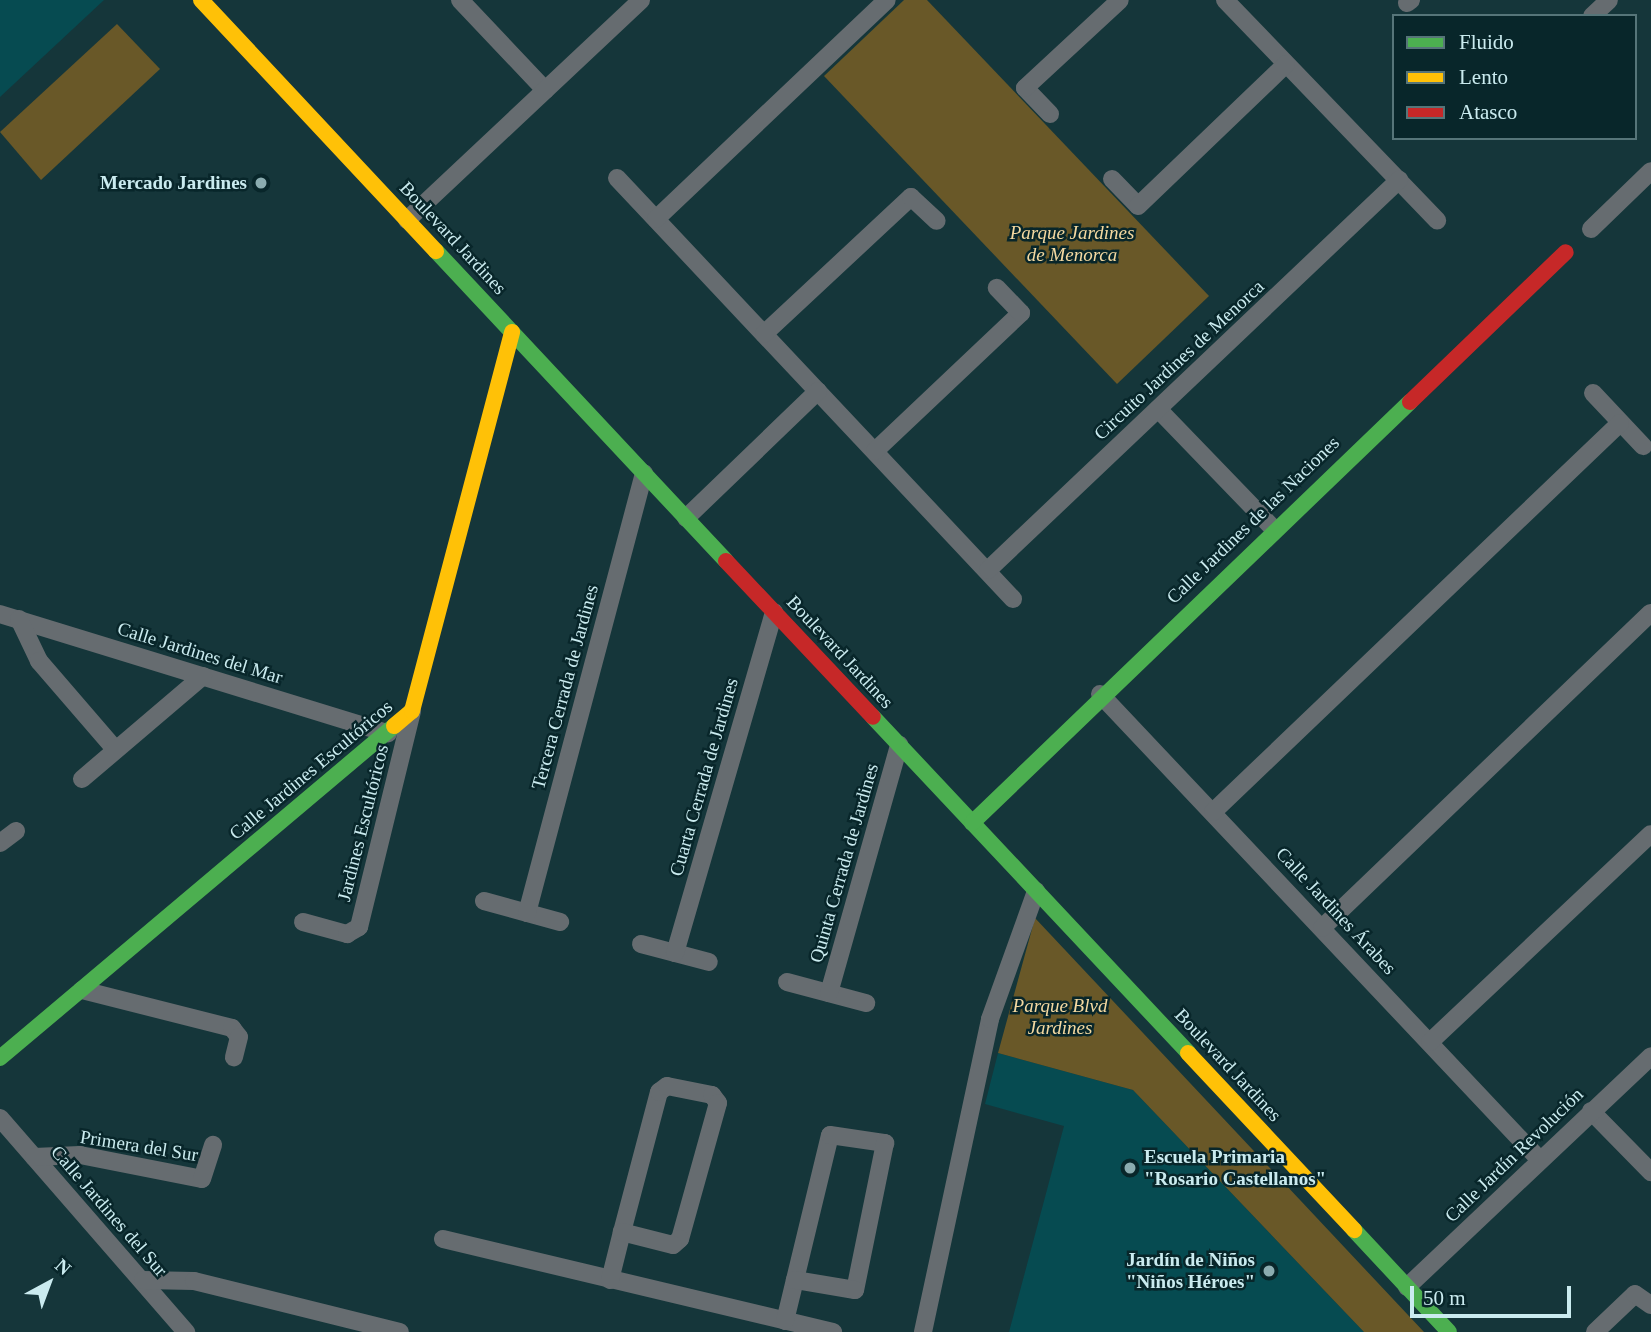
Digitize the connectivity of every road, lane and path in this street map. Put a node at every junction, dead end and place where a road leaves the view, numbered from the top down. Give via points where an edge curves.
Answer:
1 (201, 0) edge
2 (460, 0) edge
3 (641, 0) edge
4 (1120, 0) edge
5 (1225, 0) edge
6 (1608, 0) edge
7 (883, 1) edge
8 (1594, 14) edge
9 (1286, 64) junction
10 (545, 90) junction
11 (1050, 114) dead end
12 (1651, 171) edge
13 (617, 178) dead end
14 (1112, 179) dead end
15 (1399, 180) junction
16 (656, 219) junction
17 (407, 220) junction
18 (1437, 220) dead end
19 (937, 221) dead end
20 (1591, 229) dead end
21 (1566, 252) dead end
22 (998, 288) dead end
23 (512, 332) junction
24 (764, 334) junction
25 (818, 391) junction
26 (1592, 393) dead end
27 (1158, 409) junction
28 (1620, 423) junction
29 (1643, 446) dead end
30 (875, 451) junction
31 (644, 473) junction
32 (686, 518) junction
33 (1274, 529) junction
34 (988, 570) junction
35 (1013, 599) dead end
36 (774, 612) junction
37 (1651, 613) edge
38 (0, 614) edge
39 (19, 619) junction
40 (203, 676) junction
41 (1100, 694) junction
42 (412, 711) junction
43 (388, 733) junction
44 (899, 744) junction
45 (115, 749) junction
46 (82, 779) dead end
47 (1213, 812) junction
48 (972, 823) junction
49 (16, 831) dead end
50 (1651, 834) edge
51 (0, 844) edge
52 (1036, 891) junction
53 (484, 901) dead end
54 (527, 913) junction
55 (303, 922) dead end
56 (560, 922) dead end
57 (1322, 928) junction
58 (641, 944) dead end
59 (675, 953) junction
60 (709, 962) dead end
61 (787, 982) dead end
62 (82, 990) junction
63 (830, 993) junction
64 (866, 1003) dead end
65 (1430, 1042) junction
66 (1651, 1056) edge
67 (234, 1057) dead end
68 (0, 1058) edge
69 (1591, 1111) junction
70 (0, 1118) edge
71 (213, 1145) dead end
72 (34, 1157) junction
73 (1539, 1159) junction
74 (1651, 1172) edge
75 (622, 1232) junction
76 (443, 1240) dead end
77 (143, 1280) junction
78 (610, 1280) junction
79 (795, 1280) junction
80 (1407, 1287) junction
81 (1651, 1305) edge
82 (785, 1321) junction
83 (186, 1332) edge
84 (400, 1332) edge
85 (833, 1332) edge
86 (923, 1332) edge
87 (1449, 1332) edge
88 (1595, 1332) edge

1 - 17 street, Boulevard Jardines
2 - 10 street
3 - 10 street
4 - 11 street via 1025,88
5 - 9 street
6 - 8 street
7 - 16 street
9 - 14 street via 1138,206
9 - 15 street
10 - 17 street
12 - 20 street
13 - 16 street
15 - 18 street
15 - 27 street, Circuito Jardines de Menorca
16 - 24 street
17 - 23 street, Boulevard Jardines
19 - 24 street via 911,197
21 - 33 street, Calle Jardines de las Naciones
22 - 30 street via 1021,313
23 - 31 street, Boulevard Jardines
23 - 42 street, Calle Jardines Escultóricos
24 - 25 street
25 - 30 street
25 - 32 street
26 - 28 street
27 - 33 street
27 - 34 street, Circuito Jardines de Menorca
28 - 29 street
28 - 47 street
30 - 34 street
31 - 32 street, Boulevard Jardines
31 - 54 street, Tercera Cerrada de Jardines
32 - 36 street, Boulevard Jardines
33 - 41 street, Calle Jardines de las Naciones
34 - 35 street
36 - 44 street, Boulevard Jardines
36 - 59 street, Cuarta Cerrada de Jardines
37 - 57 street
38 - 39 street, Calle Jardines del Mar
39 - 40 street, Calle Jardines del Mar
39 - 45 street via 39,661
40 - 43 street, Calle Jardines del Mar
40 - 45 street
41 - 47 street, Calle Jardines Árabes
41 - 48 street, Calle Jardines de las Naciones
42 - 43 street, Calle Jardines Escultóricos
42 - 55 street, Jardines Escultóricos via 359,927 347,934
43 - 62 street, Calle Jardines Escultóricos
44 - 48 street, Boulevard Jardines
44 - 63 street, Quinta Cerrada de Jardines
45 - 46 street
47 - 57 street, Calle Jardines Árabes
48 - 52 street, Boulevard Jardines
49 - 51 street
50 - 65 street
52 - 80 street, Boulevard Jardines
52 - 86 street via 990,1019
53 - 54 street
54 - 56 street
57 - 65 street, Calle Jardines Árabes
58 - 59 street
59 - 60 street
61 - 63 street, Quinta Cerrada de Jardines
62 - 67 street via 232,1028 239,1037
62 - 68 street, Calle Jardines Escultóricos
63 - 64 street, Quinta Cerrada de Jardines
65 - 73 street, Calle Jardines Árabes
66 - 69 street, Calle Jardín Revolución
69 - 73 street, Calle Jardín Revolución
69 - 74 street
70 - 72 street, Calle Jardines del Sur
71 - 72 street, Primera del Sur via 202,1179 80,1154
72 - 77 street, Calle Jardines del Sur
73 - 80 street, Calle Jardín Revolución
75 - 75 street via 673,1245 680,1239 718,1103 712,1095 667,1086 659,1092
75 - 78 street
76 - 78 street
77 - 83 street, Calle Jardines del Sur
77 - 84 street via 194,1281
78 - 82 street
79 - 79 street via 855,1290 885,1143 830,1135
79 - 82 street
80 - 87 street, Boulevard Jardines
81 - 88 street via 1635,1294
82 - 85 street

